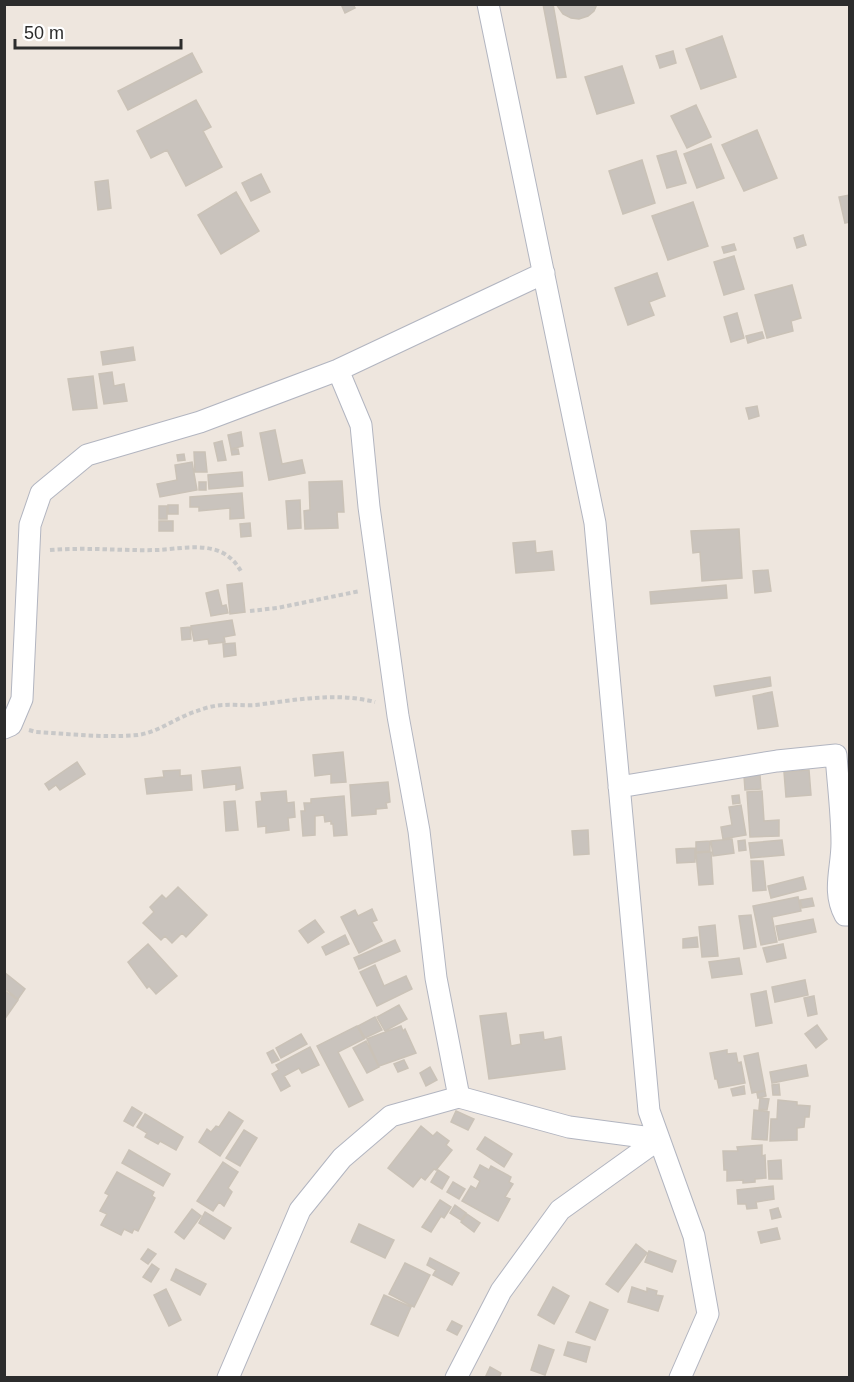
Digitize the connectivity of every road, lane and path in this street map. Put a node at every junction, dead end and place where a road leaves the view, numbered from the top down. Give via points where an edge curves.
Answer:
1 (488, 4) edge
2 (544, 273) junction
3 (338, 370) junction
4 (29, 551) junction
5 (242, 573) dead end
6 (381, 587) junction
7 (250, 611) dead end
8 (398, 716) junction
9 (8, 726) edge
10 (619, 787) junction
11 (849, 915) edge
12 (459, 1097) junction
13 (659, 1139) junction
14 (228, 1377) edge
15 (456, 1377) edge
16 (680, 1377) edge

1 - 2 street
2 - 3 street
2 - 10 street via 595,523
3 - 4 street via 200,422 87,455 41,493 30,525
3 - 6 street via 361,425
4 - 5 path via 195,548 222,552 236,562
4 - 9 street via 22,699
6 - 7 path
6 - 8 street
8 - 9 path via 374,702 322,698 221,705 140,735 36,732
8 - 12 street via 419,831 436,978
10 - 11 street via 837,755 842,844 839,904
10 - 13 street via 649,1111
12 - 13 street via 569,1127
12 - 14 street via 391,1116 342,1158 300,1210
13 - 15 street via 560,1210 501,1291
13 - 16 street via 694,1236 708,1314

